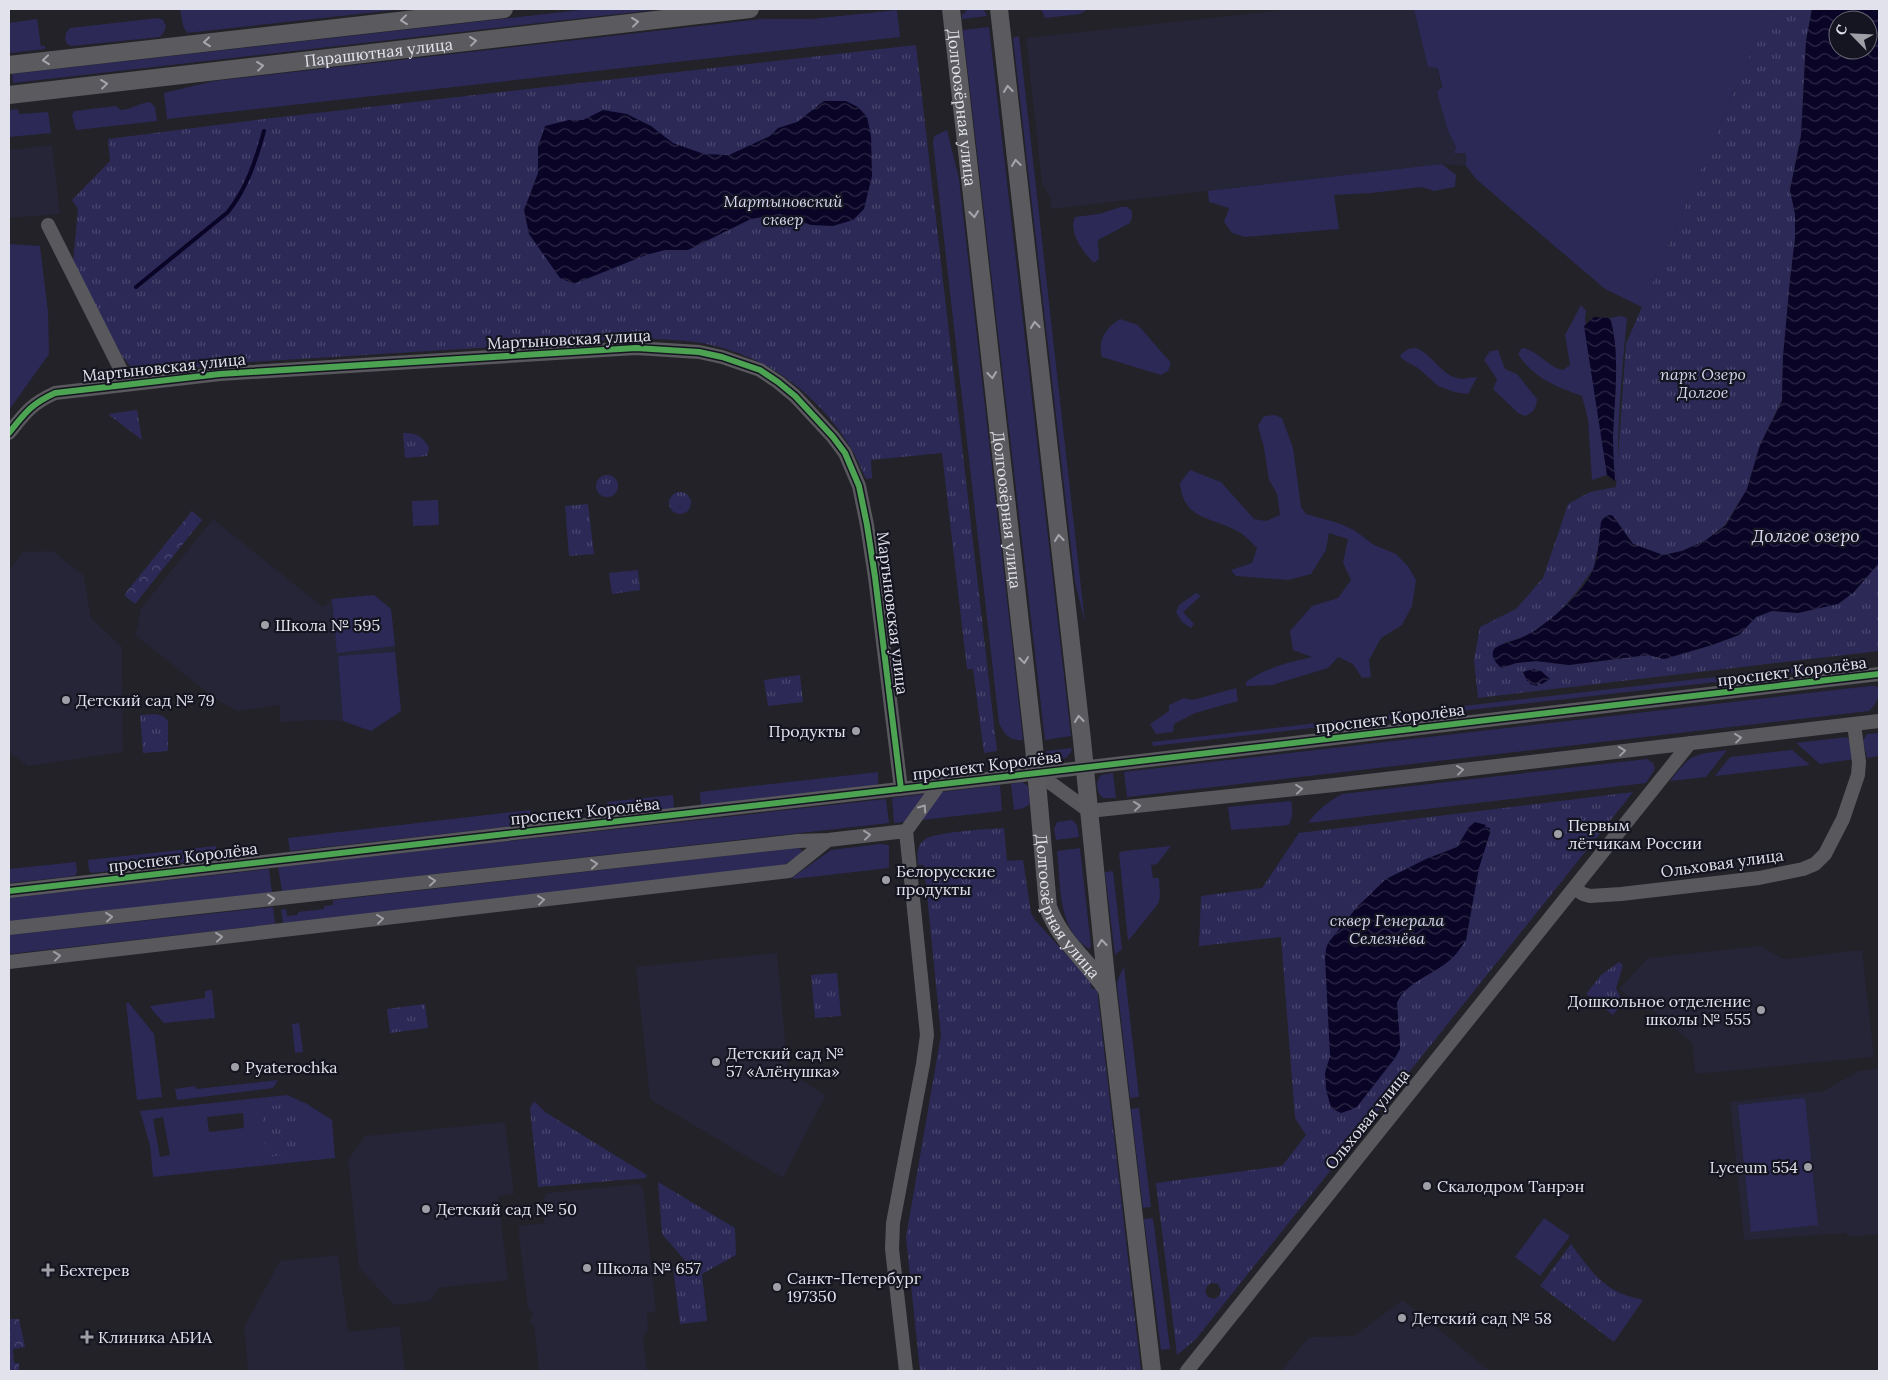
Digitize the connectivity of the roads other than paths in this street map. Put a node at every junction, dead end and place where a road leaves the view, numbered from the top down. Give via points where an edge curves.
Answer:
1 (504, 9) edge
2 (750, 9) edge
3 (951, 9) edge
4 (999, 9) edge
5 (9, 64) edge
6 (9, 95) edge
7 (48, 225) dead end
8 (128, 384) junction
9 (9, 434) edge
10 (1879, 674) edge
11 (1879, 721) edge
12 (1854, 724) junction
13 (1690, 743) junction
14 (1084, 768) junction
15 (1037, 773) junction
16 (939, 785) junction
17 (901, 789) junction
18 (1089, 811) junction
19 (906, 831) junction
20 (828, 840) junction
21 (1574, 888) junction
22 (9, 891) edge
23 (9, 928) edge
24 (9, 962) edge
25 (1108, 991) junction
26 (906, 1371) edge
27 (1152, 1371) edge
28 (1187, 1371) edge

1 -> 5 main road, Парашютная улица
6 -> 2 main road, Парашютная улица
3 -> 15 main road, Долгоозёрная улица
14 -> 4 main road, Долгоозёрная улица
7 - 8 street
8 - 9 street, Мартыновская улица via 55,393 26,411
8 - 17 street, Мартыновская улица via 373,363 636,348 699,352 760,370 795,396 833,437 845,453 859,486 870,542
10 - 14 street, проспект Королёва
11 - 12 street
13 -> 12 street
12 - 21 street, Ольховая улица via 1858,775 1843,819 1825,854 1814,864 1803,870 1759,878 1590,896
18 -> 13 street
13 - 21 street, Ольховая улица
14 - 15 street, проспект Королёва
14 - 18 main road, Долгоозёрная улица
15 - 16 street, проспект Королёва
15 - 18 street
15 - 25 main road, Долгоозёрная улица via 1048,907 1052,920
16 - 17 street, проспект Королёва
19 -> 16 street, проспект Королёва
17 - 22 street, проспект Королёва
25 -> 18 main road, Долгоозёрная улица
20 -> 19 street
19 - 26 street via 927,1035 893,1222 892,1249
23 -> 20 street
24 -> 20 street via 789,870
21 - 28 street, Ольховая улица
25 - 27 main road, Долгоозёрная улица

